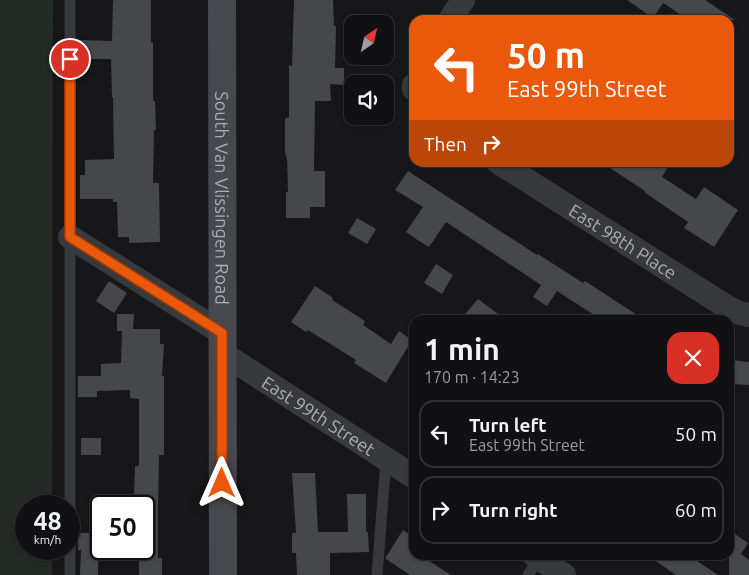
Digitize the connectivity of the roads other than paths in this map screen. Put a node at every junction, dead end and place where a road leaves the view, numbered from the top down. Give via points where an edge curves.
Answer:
1 (70, 0) edge
2 (222, 0) edge
3 (463, 0) edge
4 (453, 15) edge
5 (506, 167) edge
6 (70, 237) junction
7 (749, 316) edge
8 (222, 343) junction
9 (386, 459) junction
10 (409, 474) edge
11 (534, 563) edge
12 (70, 575) edge
13 (222, 575) edge
14 (377, 575) edge
15 (564, 575) edge

1 - 6 lane
2 - 8 main road, South Van Vlissingen Road
3 - 4 street
5 - 7 street, East 98th Place via 727,307
6 - 8 street, East 99th Street
6 - 12 lane
8 - 9 street, East 99th Street
8 - 13 main road, South Van Vlissingen Road
9 - 10 street, East 99th Street
9 - 14 lane
11 - 15 street

